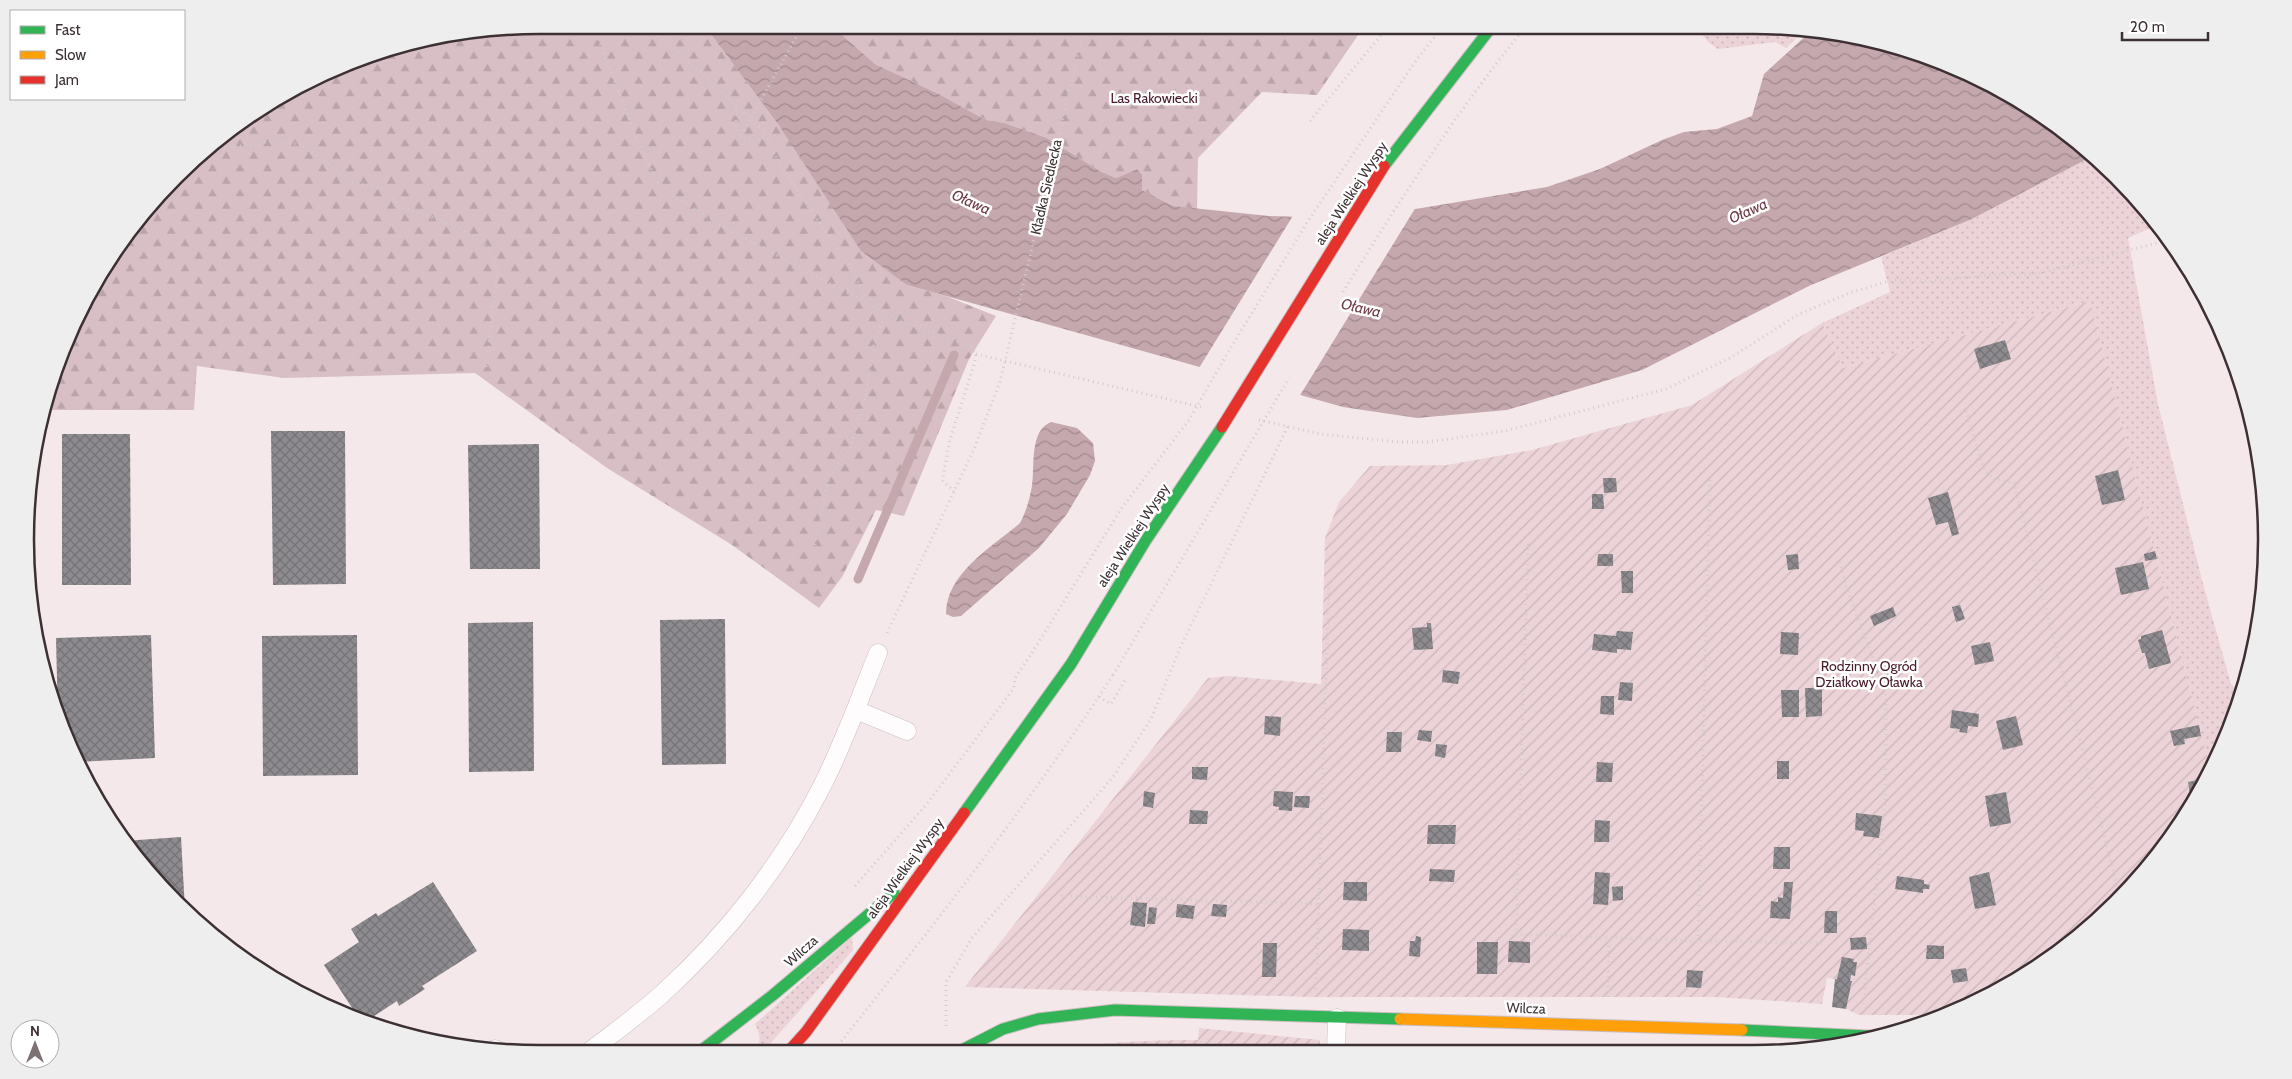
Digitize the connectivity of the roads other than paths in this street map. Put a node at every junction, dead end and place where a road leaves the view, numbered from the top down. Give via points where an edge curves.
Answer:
1 (1486, 34) edge
2 (878, 653) road end
3 (856, 710) junction
4 (907, 732) dead end
5 (922, 870) junction
6 (1337, 1018) junction
7 (1855, 1035) edge
8 (597, 1045) edge
9 (710, 1045) edge
10 (794, 1045) edge
11 (970, 1045) edge
12 (1336, 1045) edge

1 - 5 main road, aleja Wielkiej Wyspy, bridge via 1384,166 1071,664
2 - 3 lane
3 - 4 lane
3 - 8 lane via 822,786 787,847 738,915 662,994
5 - 9 main road, Wilcza via 772,998
5 - 10 main road, aleja Wielkiej Wyspy
6 - 7 main road, Wilcza
6 - 11 main road, Wilcza via 1115,1010 1038,1019 1003,1029
6 - 12 lane

